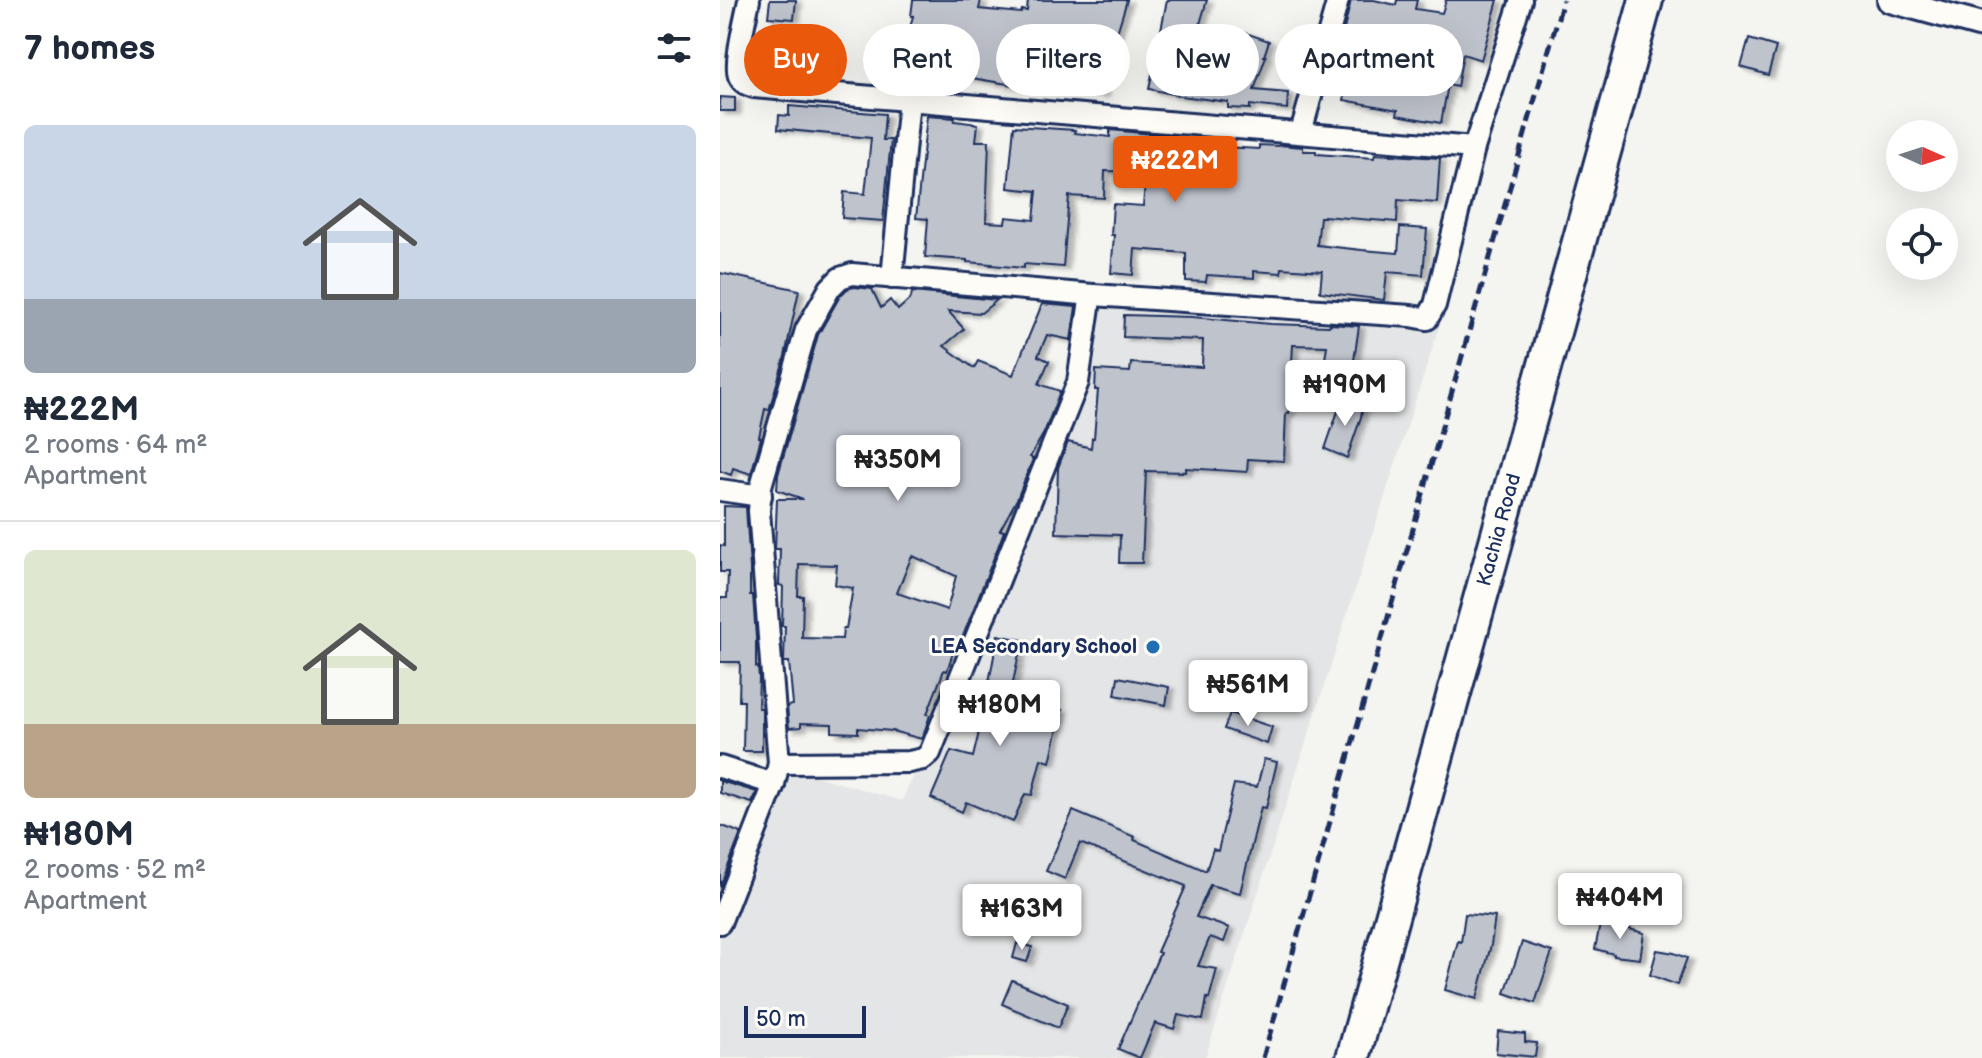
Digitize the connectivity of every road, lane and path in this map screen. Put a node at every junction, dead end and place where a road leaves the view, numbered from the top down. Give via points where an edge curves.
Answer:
1 (749, 0) edge
2 (1338, 0) edge
3 (1521, 0) edge
4 (1646, 0) edge
5 (1890, 0) edge
6 (1982, 25) edge
7 (909, 100) junction
8 (1301, 132) junction
9 (1474, 148) junction
10 (892, 278) junction
11 (1093, 295) junction
12 (720, 490) edge
13 (761, 496) junction
14 (779, 763) junction
15 (720, 767) edge
16 (774, 784) junction
17 (720, 923) edge
18 (1353, 1058) edge

1 - 7 street via 738,74 744,84
2 - 8 street
3 - 9 street
4 - 18 main road, Kachia Road
5 - 6 street
7 - 8 street
7 - 10 street
8 - 9 street
9 - 11 street via 1435,305 1427,319
10 - 11 street
10 - 13 street via 852,274 830,288 806,330
11 - 14 street via 1078,382 930,753 909,762
12 - 13 street
13 - 14 street
14 - 16 street
15 - 16 street
16 - 17 street

